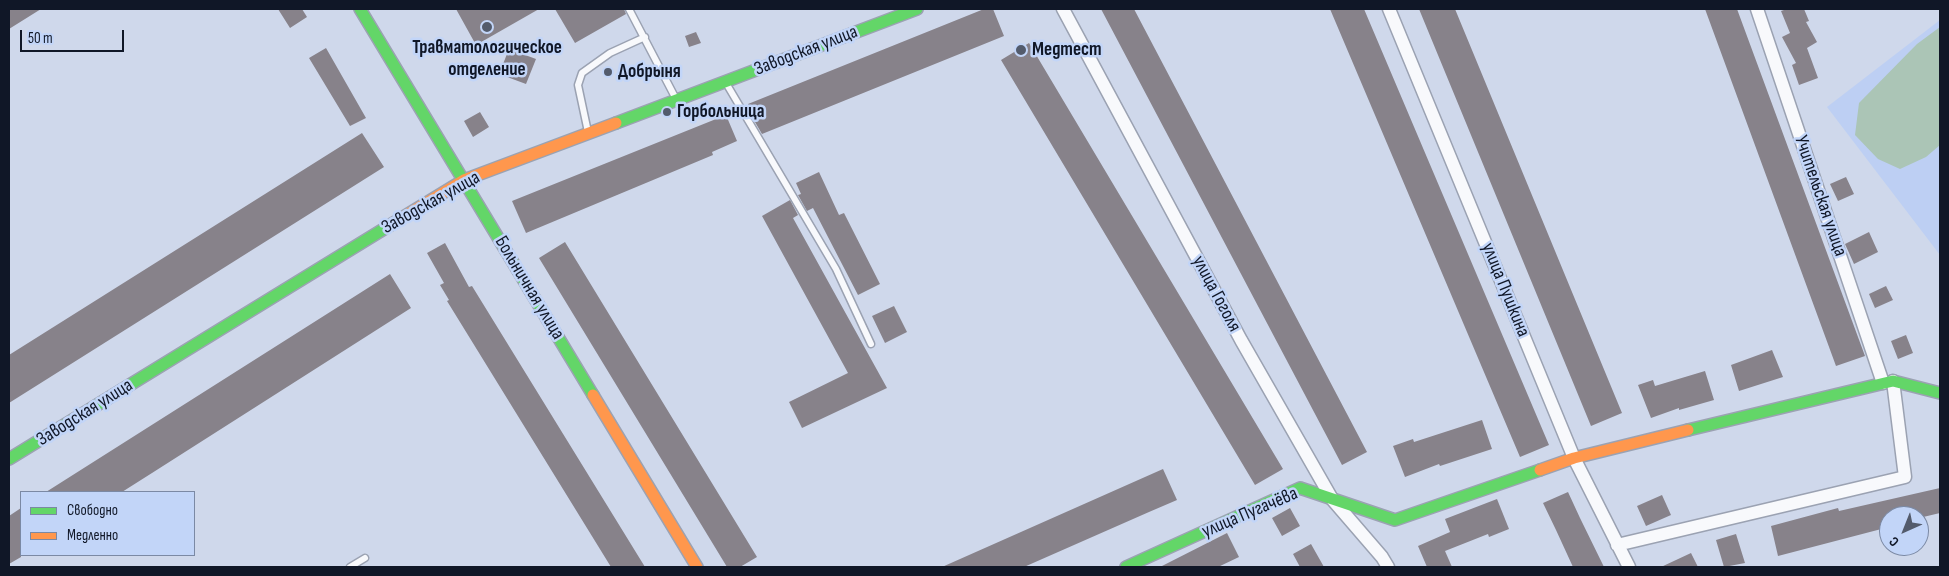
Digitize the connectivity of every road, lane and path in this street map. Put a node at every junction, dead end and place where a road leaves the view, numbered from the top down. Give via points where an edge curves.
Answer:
1 (360, 9) edge
2 (630, 9) edge
3 (917, 9) edge
4 (1063, 9) edge
5 (1389, 9) edge
6 (1757, 9) edge
7 (901, 12) edge
8 (644, 37) junction
9 (725, 81) junction
10 (677, 100) junction
11 (589, 133) junction
12 (464, 180) junction
13 (871, 344) dead end
14 (1888, 382) junction
15 (1940, 393) edge
16 (1574, 458) junction
17 (9, 459) edge
18 (1332, 499) junction
19 (1617, 545) junction
20 (365, 558) dead end
21 (350, 567) edge
22 (697, 567) edge
23 (1126, 567) edge
24 (1388, 567) edge
25 (1629, 567) edge

1 - 12 street, Больничная улица
2 - 8 lane
3 - 7 street, Заводская улица
4 - 18 street, улица Гоголя via 1241,340
5 - 16 street, улица Пушкина
6 - 14 street, Учительская улица
7 - 9 street, Заводская улица
8 - 10 lane
8 - 11 lane via 610,53 582,73 578,85
9 - 10 street, Заводская улица
9 - 13 lane via 836,269
10 - 11 street, Заводская улица
11 - 12 street, Заводская улица
12 - 17 street, Заводская улица
12 - 22 street, Больничная улица
14 - 15 street
14 - 16 street
14 - 19 street, Учительская улица via 1905,477
16 - 18 street, улица Пугачёва via 1395,520
16 - 19 street, улица Пушкина
18 - 23 street, улица Пугачёва via 1300,488
18 - 24 street, улица Гоголя
19 - 25 street, улица Пушкина
20 - 21 lane

